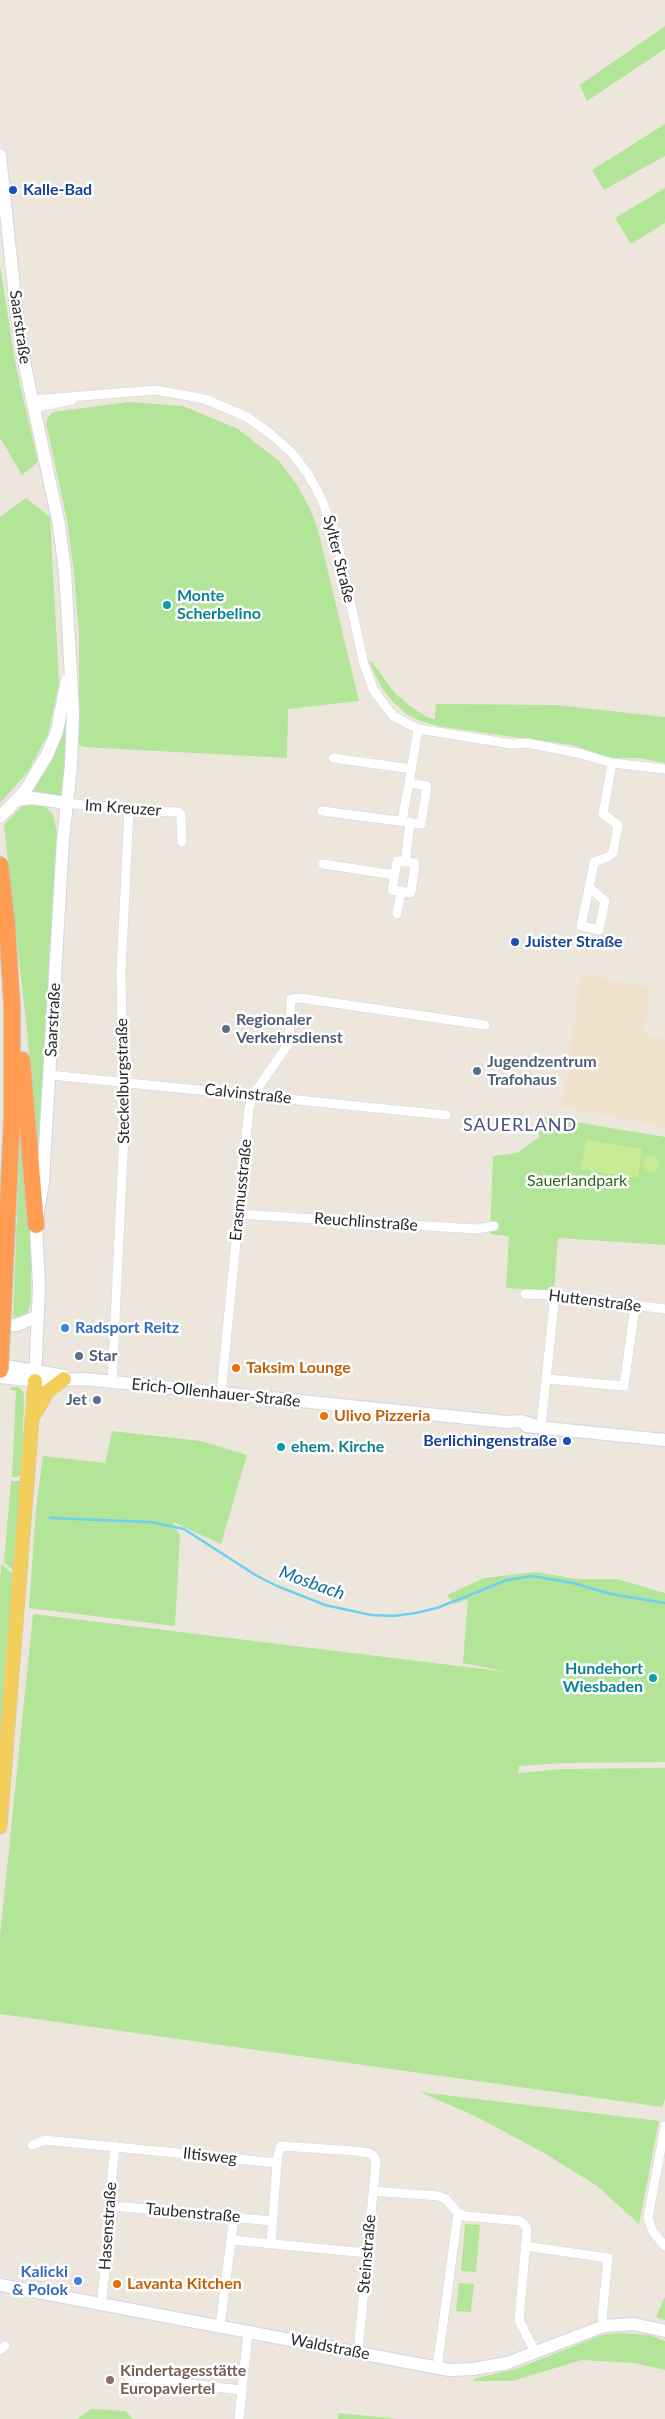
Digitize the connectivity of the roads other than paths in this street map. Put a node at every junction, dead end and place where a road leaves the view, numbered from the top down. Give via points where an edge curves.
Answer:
1 (0, 155) edge
2 (5, 251) edge
3 (33, 404) junction
4 (71, 658) junction
5 (418, 729) junction
6 (333, 758) dead end
7 (612, 763) junction
8 (412, 769) junction
9 (665, 769) edge
10 (409, 783) junction
11 (16, 800) junction
12 (49, 800) junction
13 (67, 803) junction
14 (129, 810) junction
15 (322, 811) dead end
16 (0, 817) edge
17 (406, 822) junction
18 (63, 840) junction
19 (182, 842) dead end
20 (405, 862) junction
21 (323, 864) dead end
22 (0, 865) edge
23 (394, 875) junction
24 (589, 886) dead end
25 (401, 892) junction
26 (397, 914) dead end
27 (0, 972) edge
28 (12, 1006) junction
29 (485, 1025) dead end
30 (50, 1075) junction
31 (125, 1081) junction
32 (253, 1095) junction
33 (446, 1115) dead end
34 (0, 1160) edge
35 (238, 1214) junction
36 (36, 1225) junction
37 (494, 1226) dead end
38 (525, 1294) dead end
39 (555, 1296) junction
40 (635, 1306) junction
41 (665, 1309) edge
42 (38, 1316) junction
43 (2, 1318) edge
44 (0, 1365) edge
45 (0, 1370) edge
46 (35, 1375) junction
47 (0, 1377) edge
48 (69, 1379) junction
49 (547, 1379) junction
50 (112, 1382) junction
51 (221, 1393) junction
52 (32, 1422) junction
53 (537, 1426) junction
54 (665, 1440) edge
55 (0, 1827) edge
56 (665, 2126) edge
57 (32, 2144) dead end
58 (115, 2146) junction
59 (277, 2163) junction
60 (373, 2191) junction
61 (113, 2206) junction
62 (458, 2213) junction
63 (234, 2217) junction
64 (272, 2221) junction
65 (232, 2240) junction
66 (271, 2243) junction
67 (525, 2246) junction
68 (665, 2246) edge
69 (367, 2253) junction
70 (0, 2285) edge
71 (101, 2305) junction
72 (220, 2326) junction
73 (604, 2326) junction
74 (248, 2331) junction
75 (662, 2331) edge
76 (535, 2352) junction
77 (358, 2353) junction
78 (437, 2368) junction
79 (129, 2381) dead end
80 (241, 2390) junction
81 (239, 2419) edge

1 - 2 main road, Saarstraße
2 - 3 main road, Saarstraße
3 - 4 main road, Saarstraße via 59,525
3 - 5 street, Sylter Straße via 156,390 205,399 247,417 272,435 308,474 331,521 364,666 374,691 384,705
4 - 11 main road, Saarstraße via 57,731 36,775
4 - 13 main road, Saarstraße via 73,712
5 - 7 street, Sylter Straße via 512,744 527,743
5 - 8 street
6 - 8 street
7 - 9 street, Sylter Straße
7 - 24 street via 603,814 618,826 615,844 611,855 594,862
8 - 10 street
10 - 17 street
10 - 17 street via 427,786 421,824
11 - 12 main road
11 - 16 main road, Saarstraße
12 - 13 main road
12 - 18 main road via 60,814
13 - 14 street, Im Kreuzer
13 - 18 main road, Saarstraße
14 - 19 street, Im Kreuzer via 180,813
14 - 31 street, Steckelburgstraße via 121,972
15 - 17 street
17 - 20 street
18 - 30 main road, Saarstraße
20 - 23 street via 397,861
20 - 25 street via 415,863 411,893
21 - 23 street
22 - 28 highway
23 - 25 street via 392,890
25 - 26 street
27 - 34 highway
28 - 36 highway via 22,1057
28 - 43 highway via 12,1118
29 - 32 street, Erasmusstraße via 291,999 289,1043
30 - 31 street, Calvinstraße
30 - 36 main road, Saarstraße via 43,1181
31 - 32 street, Calvinstraße
31 - 50 street, Steckelburgstraße
32 - 33 street, Calvinstraße
32 - 35 street, Erasmusstraße
35 - 37 street, Reuchlinstraße via 476,1229
35 - 51 street, Erasmusstraße
36 - 42 main road, Saarstraße
38 - 39 street, Huttenstraße
39 - 40 street, Huttenstraße
39 - 49 street
40 - 41 street, Huttenstraße
40 - 49 street via 624,1386
42 - 43 main road via 17,1325
42 - 46 main road, Saarstraße
43 - 45 highway, bridge
44 - 46 main road, Erich-Ollenhauer-Straße
46 - 47 main road, Erich-Ollenhauer-Straße
46 - 48 main road, Erich-Ollenhauer-Straße
46 - 52 main road
48 - 50 main road, Erich-Ollenhauer-Straße
48 - 52 main road via 48,1392
49 - 53 street
50 - 51 main road, Erich-Ollenhauer-Straße
51 - 53 main road, Erich-Ollenhauer-Straße
52 - 55 main road
53 - 54 main road, Erich-Ollenhauer-Straße
56 - 68 street via 648,2218 653,2232
57 - 58 street, Iltisweg via 46,2140
58 - 59 street, Iltisweg
58 - 61 street, Hasenstraße
59 - 60 street, Steinstraße via 278,2150 286,2144 369,2153 376,2161
59 - 64 street
60 - 62 street via 438,2196
60 - 69 street, Steinstraße
61 - 63 street, Taubenstraße
61 - 71 street, Hasenstraße
62 - 67 street via 520,2222 527,2229
62 - 78 street
63 - 64 street, Taubenstraße
63 - 65 street
64 - 66 street
65 - 66 street, Taubenstraße
65 - 72 street
66 - 69 street, Taubenstraße
67 - 73 street via 608,2258 602,2316
67 - 76 street via 519,2320
69 - 77 street, Steinstraße
70 - 71 main road, Waldstraße
71 - 72 main road, Waldstraße
72 - 74 main road, Waldstraße
73 - 75 main road, Waldstraße via 633,2324
73 - 76 main road, Waldstraße
74 - 77 main road, Waldstraße
74 - 80 street
76 - 78 main road, Waldstraße via 485,2368
77 - 78 main road, Waldstraße
79 - 80 street via 138,2378
80 - 81 street

